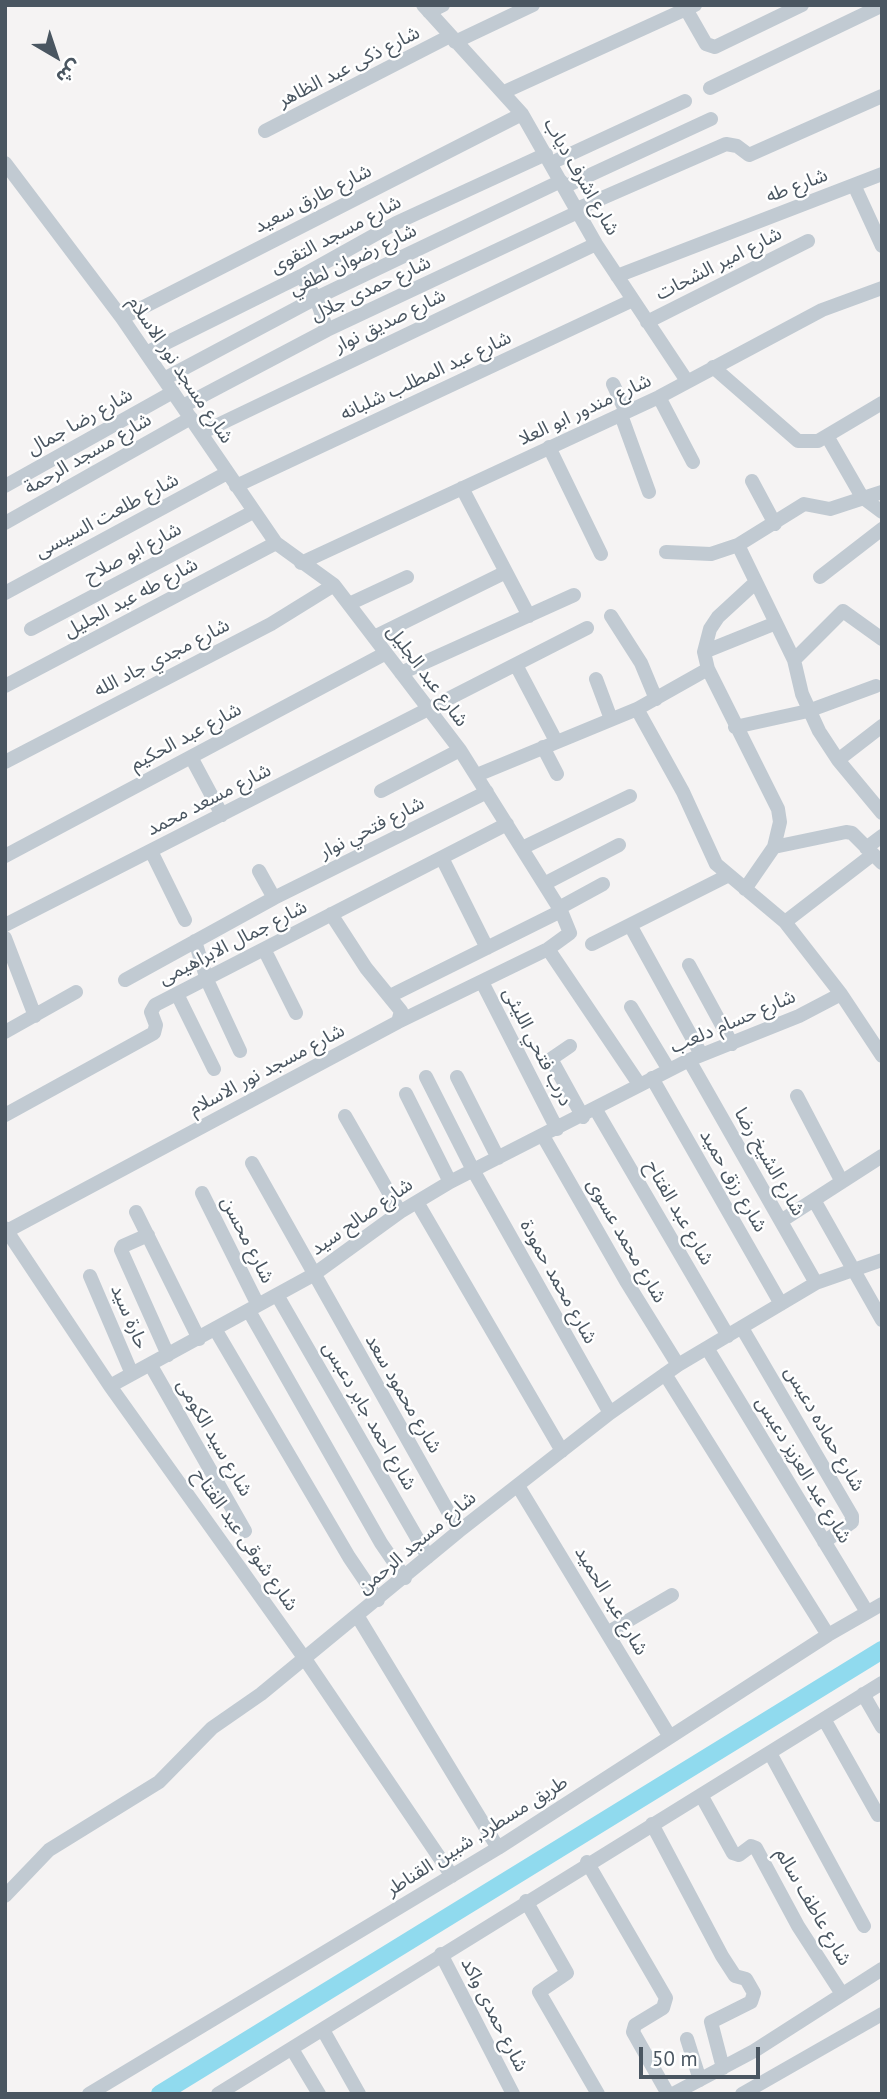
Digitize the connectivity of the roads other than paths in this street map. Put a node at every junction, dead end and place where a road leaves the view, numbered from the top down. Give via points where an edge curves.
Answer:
1 (443, 5) edge
2 (533, 5) edge
3 (802, 5) edge
4 (881, 6) edge
5 (691, 7) edge
6 (426, 8) edge
7 (453, 39) junction
8 (710, 88) dead end
9 (504, 92) junction
10 (882, 96) edge
11 (685, 101) dead end
12 (522, 114) junction
13 (711, 119) dead end
14 (265, 131) dead end
15 (549, 159) junction
16 (5, 163) edge
17 (882, 174) edge
18 (562, 184) junction
19 (854, 185) junction
20 (578, 211) junction
21 (808, 241) dead end
22 (596, 244) junction
23 (882, 246) edge
24 (301, 276) junction
25 (617, 276) junction
26 (882, 288) edge
27 (316, 298) junction
28 (633, 300) junction
29 (122, 318) junction
30 (648, 322) junction
31 (327, 330) junction
32 (146, 353) junction
33 (713, 367) junction
34 (164, 379) junction
35 (687, 382) junction
36 (613, 384) dead end
37 (173, 392) junction
38 (659, 397) junction
39 (882, 403) edge
40 (187, 412) junction
41 (623, 413) junction
42 (201, 433) junction
43 (827, 436) junction
44 (549, 447) junction
45 (693, 462) dead end
46 (227, 474) junction
47 (752, 481) dead end
48 (5, 486) edge
49 (236, 486) junction
50 (462, 488) junction
51 (649, 492) dead end
52 (882, 492) edge
53 (862, 497) junction
54 (253, 512) junction
55 (882, 512) edge
56 (5, 523) edge
57 (775, 524) junction
58 (882, 529) edge
59 (276, 543) junction
60 (738, 545) junction
61 (666, 552) dead end
62 (601, 554) dead end
63 (301, 563) junction
64 (506, 572) junction
65 (820, 576) dead end
66 (407, 577) dead end
67 (756, 582) junction
68 (334, 585) junction
69 (5, 593) edge
70 (574, 595) dead end
71 (349, 604) junction
72 (611, 615) dead end
73 (529, 616) junction
74 (776, 623) junction
75 (587, 628) dead end
76 (31, 629) dead end
77 (374, 637) junction
78 (882, 639) edge
79 (704, 652) junction
80 (386, 653) junction
81 (794, 660) junction
82 (516, 665) junction
83 (708, 669) junction
84 (401, 673) junction
85 (596, 679) dead end
86 (5, 686) edge
87 (876, 686) dead end
88 (656, 699) junction
89 (637, 709) junction
90 (430, 710) junction
91 (808, 711) junction
92 (611, 719) junction
93 (882, 726) edge
94 (736, 727) junction
95 (550, 744) junction
96 (460, 750) junction
97 (191, 757) junction
98 (838, 760) junction
99 (5, 762) edge
100 (557, 774) dead end
101 (477, 775) junction
102 (381, 791) dead end
103 (487, 792) junction
104 (630, 796) dead end
105 (882, 813) edge
106 (222, 815) junction
107 (507, 824) junction
108 (882, 836) edge
109 (620, 845) dead end
110 (774, 846) junction
111 (522, 848) junction
112 (151, 851) junction
113 (5, 856) edge
114 (873, 856) edge
115 (442, 858) junction
116 (259, 871) dead end
117 (727, 876) junction
118 (544, 884) junction
119 (603, 884) dead end
120 (745, 889) junction
121 (274, 898) junction
122 (560, 910) junction
123 (331, 914) junction
124 (184, 920) dead end
125 (785, 922) junction
126 (5, 925) edge
127 (630, 925) junction
128 (5, 938) edge
129 (195, 941) junction
130 (592, 944) dead end
131 (487, 948) junction
132 (264, 949) junction
133 (548, 949) junction
134 (689, 965) dead end
135 (207, 979) junction
136 (125, 980) dead end
137 (482, 982) junction
138 (76, 992) dead end
139 (177, 994) junction
140 (841, 994) junction
141 (390, 996) junction
142 (631, 1007) dead end
143 (296, 1013) dead end
144 (35, 1016) junction
145 (398, 1022) junction
146 (5, 1032) edge
147 (732, 1044) junction
148 (570, 1046) dead end
149 (240, 1051) dead end
150 (882, 1056) edge
151 (695, 1057) junction
152 (214, 1069) dead end
153 (669, 1070) junction
154 (426, 1077) dead end
155 (457, 1077) dead end
156 (645, 1081) junction
157 (406, 1094) dead end
158 (797, 1096) dead end
159 (589, 1113) junction
160 (5, 1115) edge
161 (345, 1116) dead end
162 (557, 1129) junction
163 (544, 1136) junction
164 (882, 1156) edge
165 (498, 1158) junction
166 (252, 1163) dead end
167 (472, 1170) junction
168 (450, 1182) junction
169 (842, 1182) junction
170 (202, 1193) dead end
171 (814, 1200) junction
172 (417, 1202) junction
173 (136, 1212) dead end
174 (400, 1212) junction
175 (781, 1221) junction
176 (6, 1230) edge
177 (148, 1235) junction
178 (882, 1260) edge
179 (852, 1269) junction
180 (313, 1275) junction
181 (90, 1276) dead end
182 (816, 1283) junction
183 (277, 1295) junction
184 (781, 1304) junction
185 (254, 1308) junction
186 (882, 1320) edge
187 (742, 1328) junction
188 (215, 1329) junction
189 (728, 1336) junction
190 (199, 1339) junction
191 (707, 1348) junction
192 (168, 1355) junction
193 (150, 1364) junction
194 (678, 1365) junction
195 (132, 1374) junction
196 (665, 1374) junction
197 (110, 1386) junction
198 (610, 1413) junction
199 (562, 1451) junction
200 (518, 1486) junction
201 (245, 1531) dead end
202 (459, 1531) junction
203 (824, 1542) junction
204 (428, 1557) junction
205 (405, 1578) junction
206 (672, 1595) dead end
207 (378, 1600) junction
208 (882, 1604) edge
209 (867, 1612) junction
210 (358, 1617) junction
211 (607, 1633) junction
212 (828, 1635) junction
213 (305, 1659) junction
214 (882, 1683) edge
215 (863, 1695) junction
216 (824, 1719) junction
217 (882, 1727) edge
218 (670, 1737) junction
219 (770, 1752) junction
220 (701, 1795) junction
221 (878, 1815) dead end
222 (652, 1824) junction
223 (498, 1848) junction
224 (587, 1862) junction
225 (452, 1876) junction
226 (5, 1896) edge
227 (526, 1900) junction
228 (864, 1926) dead end
229 (441, 1954) junction
230 (882, 1969) edge
231 (842, 1994) junction
232 (882, 2014) edge
233 (323, 2029) junction
234 (687, 2039) dead end
235 (292, 2049) junction
236 (723, 2068) junction
237 (700, 2080) junction
238 (238, 2089) edge
239 (89, 2094) edge
240 (218, 2094) edge
241 (319, 2094) edge
242 (359, 2094) edge
243 (513, 2094) edge
244 (598, 2094) edge
245 (671, 2094) edge
246 (742, 2094) edge

1 - 6 street
2 - 7 street, شارع ذكى عبد الظاهر
3 - 5 street via 715,47 706,44
4 - 8 street
5 - 9 street
6 - 7 street, شارع اشرف دياب
7 - 9 street, شارع اشرف دياب
7 - 14 street, شارع ذكى عبد الظاهر
9 - 12 street, شارع اشرف دياب
10 - 20 street, شارع حمدى جلال via 749,155 726,144
11 - 15 street, شارع مسجد التقوى
12 - 15 street, شارع اشرف دياب
12 - 29 street, شارع طارق سعيد
13 - 18 street, شارع رضوان لطفي
15 - 18 street, شارع اشرف دياب
15 - 24 street, شارع مسجد التقوى via 396,223
16 - 29 street, شارع مسجد نور الاسلام
17 - 19 street, شارع طه
18 - 20 street, شارع اشرف دياب
18 - 27 street, شارع رضوان لطفي
19 - 23 street
19 - 25 street, شارع طه
20 - 22 street, شارع اشرف دياب
20 - 31 street, شارع حمدى جلال
21 - 30 street, شارع امير الشحات
22 - 25 street, شارع اشرف دياب
22 - 42 street, شارع صديق نوار
24 - 27 street
24 - 32 street, شارع مسجد التقوى
25 - 28 street, شارع اشرف دياب
26 - 33 street, شارع مندور ابو العلا via 822,310
27 - 31 street
27 - 34 street, شارع رضوان لطفي
28 - 30 street, شارع اشرف دياب
28 - 49 street, شارع عبد المطلب شلبانه
29 - 32 street, شارع مسجد نور الاسلام
30 - 35 street, شارع اشرف دياب
31 - 40 street, شارع حمدى جلال
32 - 34 street, شارع مسجد نور الاسلام
33 - 35 street, شارع مندور ابو العلا
33 - 43 street via 789,435 808,443
34 - 37 street, شارع مسجد نور الاسلام
35 - 38 street, شارع مندور ابو العلا
36 - 41 street
37 - 40 street, شارع مسجد نور الاسلام
37 - 48 street, شارع رضا جمال
38 - 41 street, شارع مندور ابو العلا
38 - 45 street
39 - 43 street
40 - 42 street, شارع مسجد نور الاسلام
40 - 56 street, شارع مسجد الرحمة
41 - 44 street, شارع مندور ابو العلا
41 - 51 street
42 - 46 street, شارع مسجد نور الاسلام
43 - 53 street
44 - 50 street, شارع مندور ابو العلا
44 - 62 street
46 - 49 street, شارع مسجد نور الاسلام
46 - 69 street, شارع طلعت السيسى
47 - 57 street
49 - 54 street, شارع مسجد نور الاسلام
50 - 63 street, شارع مندور ابو العلا
50 - 64 street
52 - 53 street
53 - 55 street
53 - 57 street via 830,509 804,504
54 - 59 street, شارع مسجد نور الاسلام
54 - 76 street, شارع ابو صلاح
57 - 60 street
58 - 65 street
59 - 63 street, شارع مسجد نور الاسلام
59 - 86 street, شارع طه عبد الجليل
60 - 61 street via 711,554
60 - 67 street
63 - 68 street, شارع مسجد نور الاسلام
64 - 73 street
64 - 77 street
66 - 71 street
67 - 74 street
67 - 79 street via 718,617
68 - 71 street, شارع عبد الجليل
68 - 99 street, شارع مجدي جاد الله via 271,624
70 - 73 street
71 - 77 street, شارع عبد الجليل
72 - 88 street via 641,663
73 - 84 street
74 - 79 street
74 - 81 street
75 - 82 street, شارع مسعد محمد
77 - 80 street, شارع عبد الجليل
78 - 81 street via 843,611
79 - 83 street
80 - 84 street, شارع عبد الجليل
80 - 97 street, شارع عبد الحكيم
81 - 91 street
82 - 90 street, شارع مسعد محمد
82 - 95 street
83 - 88 street
83 - 94 street
84 - 90 street, شارع عبد الجليل
85 - 92 street
87 - 91 street
88 - 89 street
89 - 92 street
89 - 117 street via 683,792 708,850
90 - 96 street, شارع عبد الجليل
90 - 106 street, شارع مسعد محمد
91 - 94 street
91 - 98 street
92 - 95 street
93 - 98 street
94 - 110 street via 778,809
95 - 100 street
95 - 101 street
96 - 101 street, شارع عبد الجليل
96 - 102 street
97 - 106 street
97 - 113 street, شارع عبد الحكيم
98 - 105 street
101 - 103 street, شارع عبد الجليل
103 - 107 street, شارع عبد الجليل
103 - 121 street, شارع فتحي نوار
104 - 111 street
106 - 112 street, شارع مسعد محمد
107 - 111 street, شارع عبد الجليل
107 - 115 street, شارع جمال الابراهيمى
108 - 114 street
109 - 118 street
110 - 114 street via 846,832
110 - 120 street
111 - 118 street, شارع عبد الجليل
112 - 124 street
112 - 126 street, شارع مسعد محمد
114 - 125 street
115 - 123 street, شارع جمال الابراهيمى
115 - 131 street
116 - 121 street
117 - 120 street
117 - 127 street
118 - 122 street, شارع عبد الجليل
119 - 122 street
120 - 125 street
121 - 129 street, شارع فتحي نوار
122 - 131 street
122 - 133 street via 570,933
123 - 132 street, شارع جمال الابراهيمى
123 - 141 street
125 - 140 street
127 - 130 street
127 - 151 street, شارع الشيخ رضا
128 - 144 street
129 - 135 street
129 - 136 street, شارع فتحي نوار
131 - 141 street
132 - 135 street, شارع جمال الابراهيمى
132 - 143 street
133 - 137 street, شارع مسجد نور الاسلام
133 - 156 street, شارع رزق حميد
134 - 147 street
135 - 139 street, شارع جمال الابراهيمى
135 - 149 street
137 - 145 street, شارع مسجد نور الاسلام
137 - 162 street, درب فتحي الليثى
138 - 144 street
139 - 152 street
139 - 160 street, شارع جمال الابراهيمى via 152,1008 154,1033
140 - 147 street, شارع حسام دلعب
140 - 150 street
141 - 145 street via 401,1011
142 - 153 street
144 - 146 street
145 - 176 street, شارع مسجد نور الاسلام
147 - 151 street, شارع حسام دلعب
148 - 159 street, شارع عبد الفتاح via 551,1059
151 - 153 street, شارع حسام دلعب
151 - 175 street, شارع الشيخ رضا
153 - 156 street, شارع حسام دلعب
154 - 167 street, شارع محمد حمودة
155 - 165 street
156 - 159 street, شارع صالح سيد
156 - 184 street, شارع رزق حميد
157 - 168 street
158 - 169 street
159 - 162 street, شارع صالح سيد
159 - 189 street, شارع عبد الفتاح
161 - 174 street
162 - 163 street, شارع صالح سيد
163 - 165 street, شارع صالح سيد
163 - 194 street, شارع محمد عسوى
164 - 169 street
165 - 167 street, شارع صالح سيد
166 - 180 street, شارع محمود سعد
167 - 168 street, شارع صالح سيد
167 - 198 street, شارع محمد حمودة
168 - 172 street, شارع صالح سيد
169 - 171 street
170 - 185 street, شارع محسن
171 - 175 street
171 - 179 street
172 - 174 street, شارع صالح سيد
172 - 199 street
173 - 177 street
174 - 180 street, شارع صالح سيد
175 - 182 street, شارع الشيخ رضا
176 - 197 street, شارع شوقى عبد الفتاح
177 - 190 street
177 - 192 street via 121,1250
178 - 179 street, شارع مسجد الرحمن
179 - 182 street, شارع مسجد الرحمن
179 - 186 street
180 - 183 street, شارع صالح سيد
180 - 202 street, شارع محمود سعد
181 - 195 street, حارة سيد
182 - 184 street, شارع مسجد الرحمن
183 - 185 street, شارع صالح سيد
183 - 204 street, شارع احمد جابر دعبس
184 - 187 street, شارع مسجد الرحمن
185 - 188 street, شارع صالح سيد
185 - 205 street, شارع محسن via 381,1543
187 - 189 street, شارع مسجد الرحمن
187 - 203 street, شارع حماده دعبس via 852,1516 852,1522
188 - 190 street, شارع صالح سيد
188 - 207 street
189 - 191 street, شارع مسجد الرحمن
190 - 192 street, شارع صالح سيد
191 - 194 street, شارع مسجد الرحمن
191 - 203 street, شارع عبد العزيز دعبس
192 - 193 street, شارع صالح سيد
193 - 195 street, شارع صالح سيد
193 - 201 street, شارع سيد الكومى
194 - 196 street, شارع مسجد الرحمن
195 - 197 street, شارع صالح سيد
196 - 198 street, شارع مسجد الرحمن
196 - 212 street
197 - 213 street, شارع شوقى عبد الفتاح
198 - 199 street, شارع مسجد الرحمن
199 - 200 street, شارع مسجد الرحمن
200 - 202 street, شارع مسجد الرحمن
200 - 211 street, شارع عبد الحميد
202 - 204 street, شارع مسجد الرحمن
203 - 209 street, شارع عبد العزيز دعبس
204 - 205 street, شارع مسجد الرحمن
205 - 207 street, شارع مسجد الرحمن
206 - 211 street
207 - 210 street, شارع مسجد الرحمن
208 - 209 street, طريق مسطرد, شبين القناطر
209 - 212 street, طريق مسطرد, شبين القناطر
210 - 213 street, شارع مسجد الرحمن
210 - 223 street
211 - 218 street, شارع عبد الحميد
212 - 218 street, طريق مسطرد, شبين القناطر
213 - 225 street, شارع شوقى عبد الفتاح
213 - 226 street, شارع مسجد الرحمن via 212,1728 146,1792 49,1850
214 - 215 street
215 - 216 street
215 - 217 street
216 - 219 street
216 - 221 street
218 - 223 street, طريق مسطرد, شبين القناطر
219 - 220 street
219 - 228 street
220 - 222 street
220 - 231 street, شارع عاطف سالم via 734,1854 756,1848
222 - 224 street
222 - 236 street via 722,1956 735,1976 746,1979 754,1996 751,2002 711,2022
223 - 225 street, طريق مسطرد, شبين القناطر
224 - 227 street
224 - 245 street via 662,1989 666,2003 635,2025 633,2032
225 - 239 street, طريق مسطرد, شبين القناطر
227 - 229 street
227 - 244 street via 567,1973 538,1991
229 - 233 street
229 - 243 street, شارع حمدى واكد
230 - 231 street
231 - 236 street
232 - 246 street
233 - 235 street
233 - 242 street
234 - 237 street
235 - 238 street
235 - 241 street
236 - 237 street
237 - 245 street
238 - 240 street

